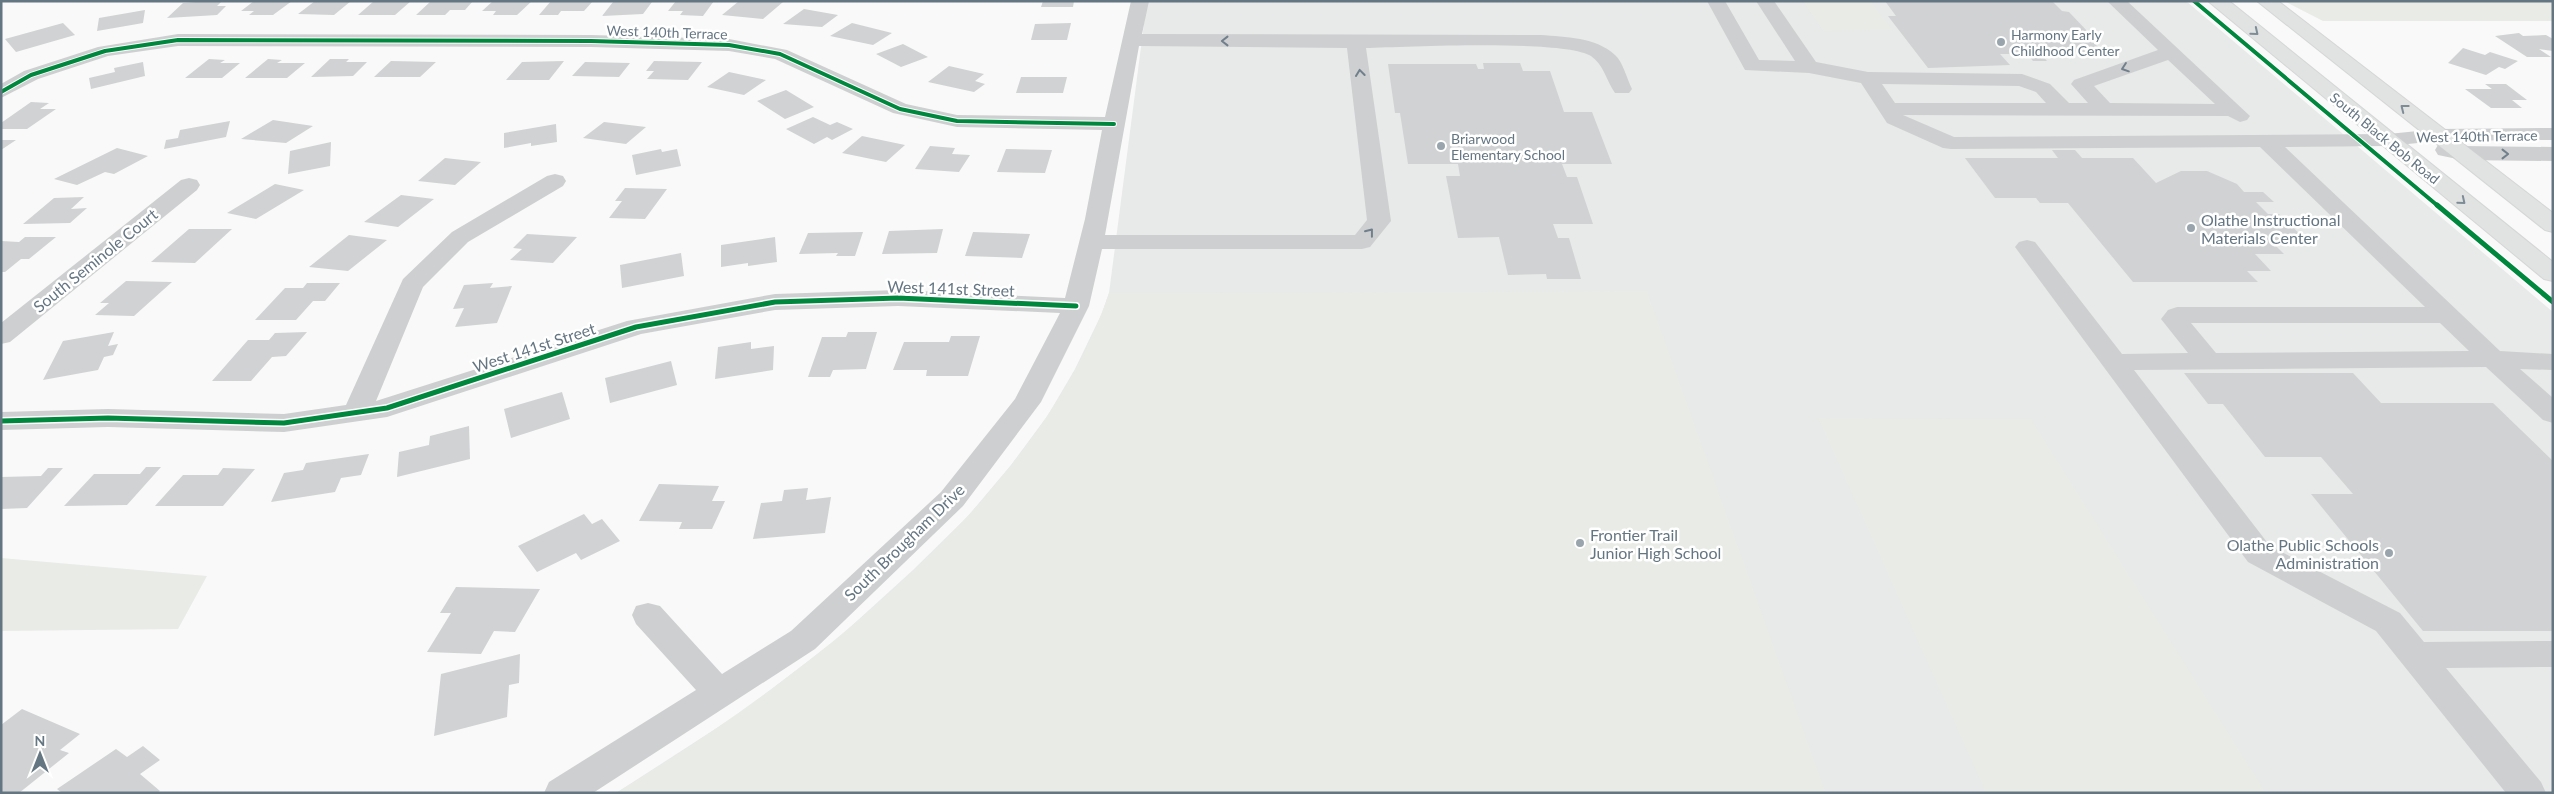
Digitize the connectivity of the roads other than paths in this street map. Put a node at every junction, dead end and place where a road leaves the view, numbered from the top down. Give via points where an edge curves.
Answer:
1 (1140, 1) edge
2 (1716, 1) edge
3 (1765, 1) edge
4 (2116, 1) edge
5 (2217, 1) edge
6 (2266, 1) edge
7 (1132, 40) junction
8 (1356, 42) junction
9 (2171, 52) junction
10 (1809, 67) junction
11 (1868, 78) junction
12 (1622, 89) dead end
13 (1, 92) edge
14 (1889, 109) junction
15 (2063, 109) junction
16 (2104, 109) junction
17 (2232, 110) junction
18 (1114, 124) junction
19 (2438, 134) junction
20 (2553, 134) edge
21 (2388, 140) junction
22 (2266, 141) junction
23 (2462, 153) junction
24 (2553, 154) edge
25 (555, 181) dead end
26 (189, 185) dead end
27 (2553, 225) edge
28 (1092, 242) junction
29 (2027, 247) dead end
30 (2553, 274) edge
31 (1076, 306) junction
32 (2447, 315) junction
33 (1, 336) edge
34 (2493, 359) junction
35 (2208, 361) junction
36 (2114, 362) junction
37 (2553, 362) edge
38 (357, 412) junction
39 (2553, 414) edge
40 (1, 421) edge
41 (648, 615) dead end
42 (2553, 654) edge
43 (2415, 655) junction
44 (719, 693) junction
45 (562, 793) edge
46 (2528, 793) edge

1 - 7 street, South Brougham Drive
2 - 10 street via 1752,66
3 - 10 street
4 - 9 street
5 -> 21 main road, South Black Bob Road
19 -> 6 main road
8 -> 7 street
7 - 18 street, South Brougham Drive
8 - 12 street via 1542,41 1577,44 1608,59
28 -> 8 street via 1362,242 1379,221
9 -> 16 street via 2080,84
9 - 17 street
10 - 11 street
11 - 14 street
11 - 15 street via 2022,80 2043,88
13 - 18 street, West 140th Terrace via 31,76 105,51 178,40 591,41 729,45 780,54 900,109 957,121
14 - 15 street
14 - 22 street via 1894,119 1951,143
15 - 16 street
16 - 17 street
17 - 22 street
18 - 28 street, South Brougham Drive
19 - 20 street, West 140th Terrace
19 - 21 street, West 140th Terrace
19 - 23 main road
21 - 22 street
21 - 23 street, West 140th Terrace
21 -> 30 main road, South Black Bob Road
22 - 32 street
23 -> 24 street, West 140th Terrace
23 - 27 main road
25 - 38 street via 460,237 412,284
26 - 33 street, South Seminole Court
28 - 31 street, South Brougham Drive
29 - 36 street
31 - 38 street, West 141st Street via 898,298 774,302 636,328 387,408
31 - 44 street, South Brougham Drive via 1027,402 952,498 802,640
32 - 34 street
32 - 35 street via 2178,315 2174,319
34 - 35 street
34 - 37 street
34 - 39 street
35 - 36 street
36 - 43 street via 2259,554 2388,622
38 - 40 street, West 141st Street via 284,423 108,418
41 - 44 street
42 - 43 street
43 - 46 street
44 - 45 street, South Brougham Drive

